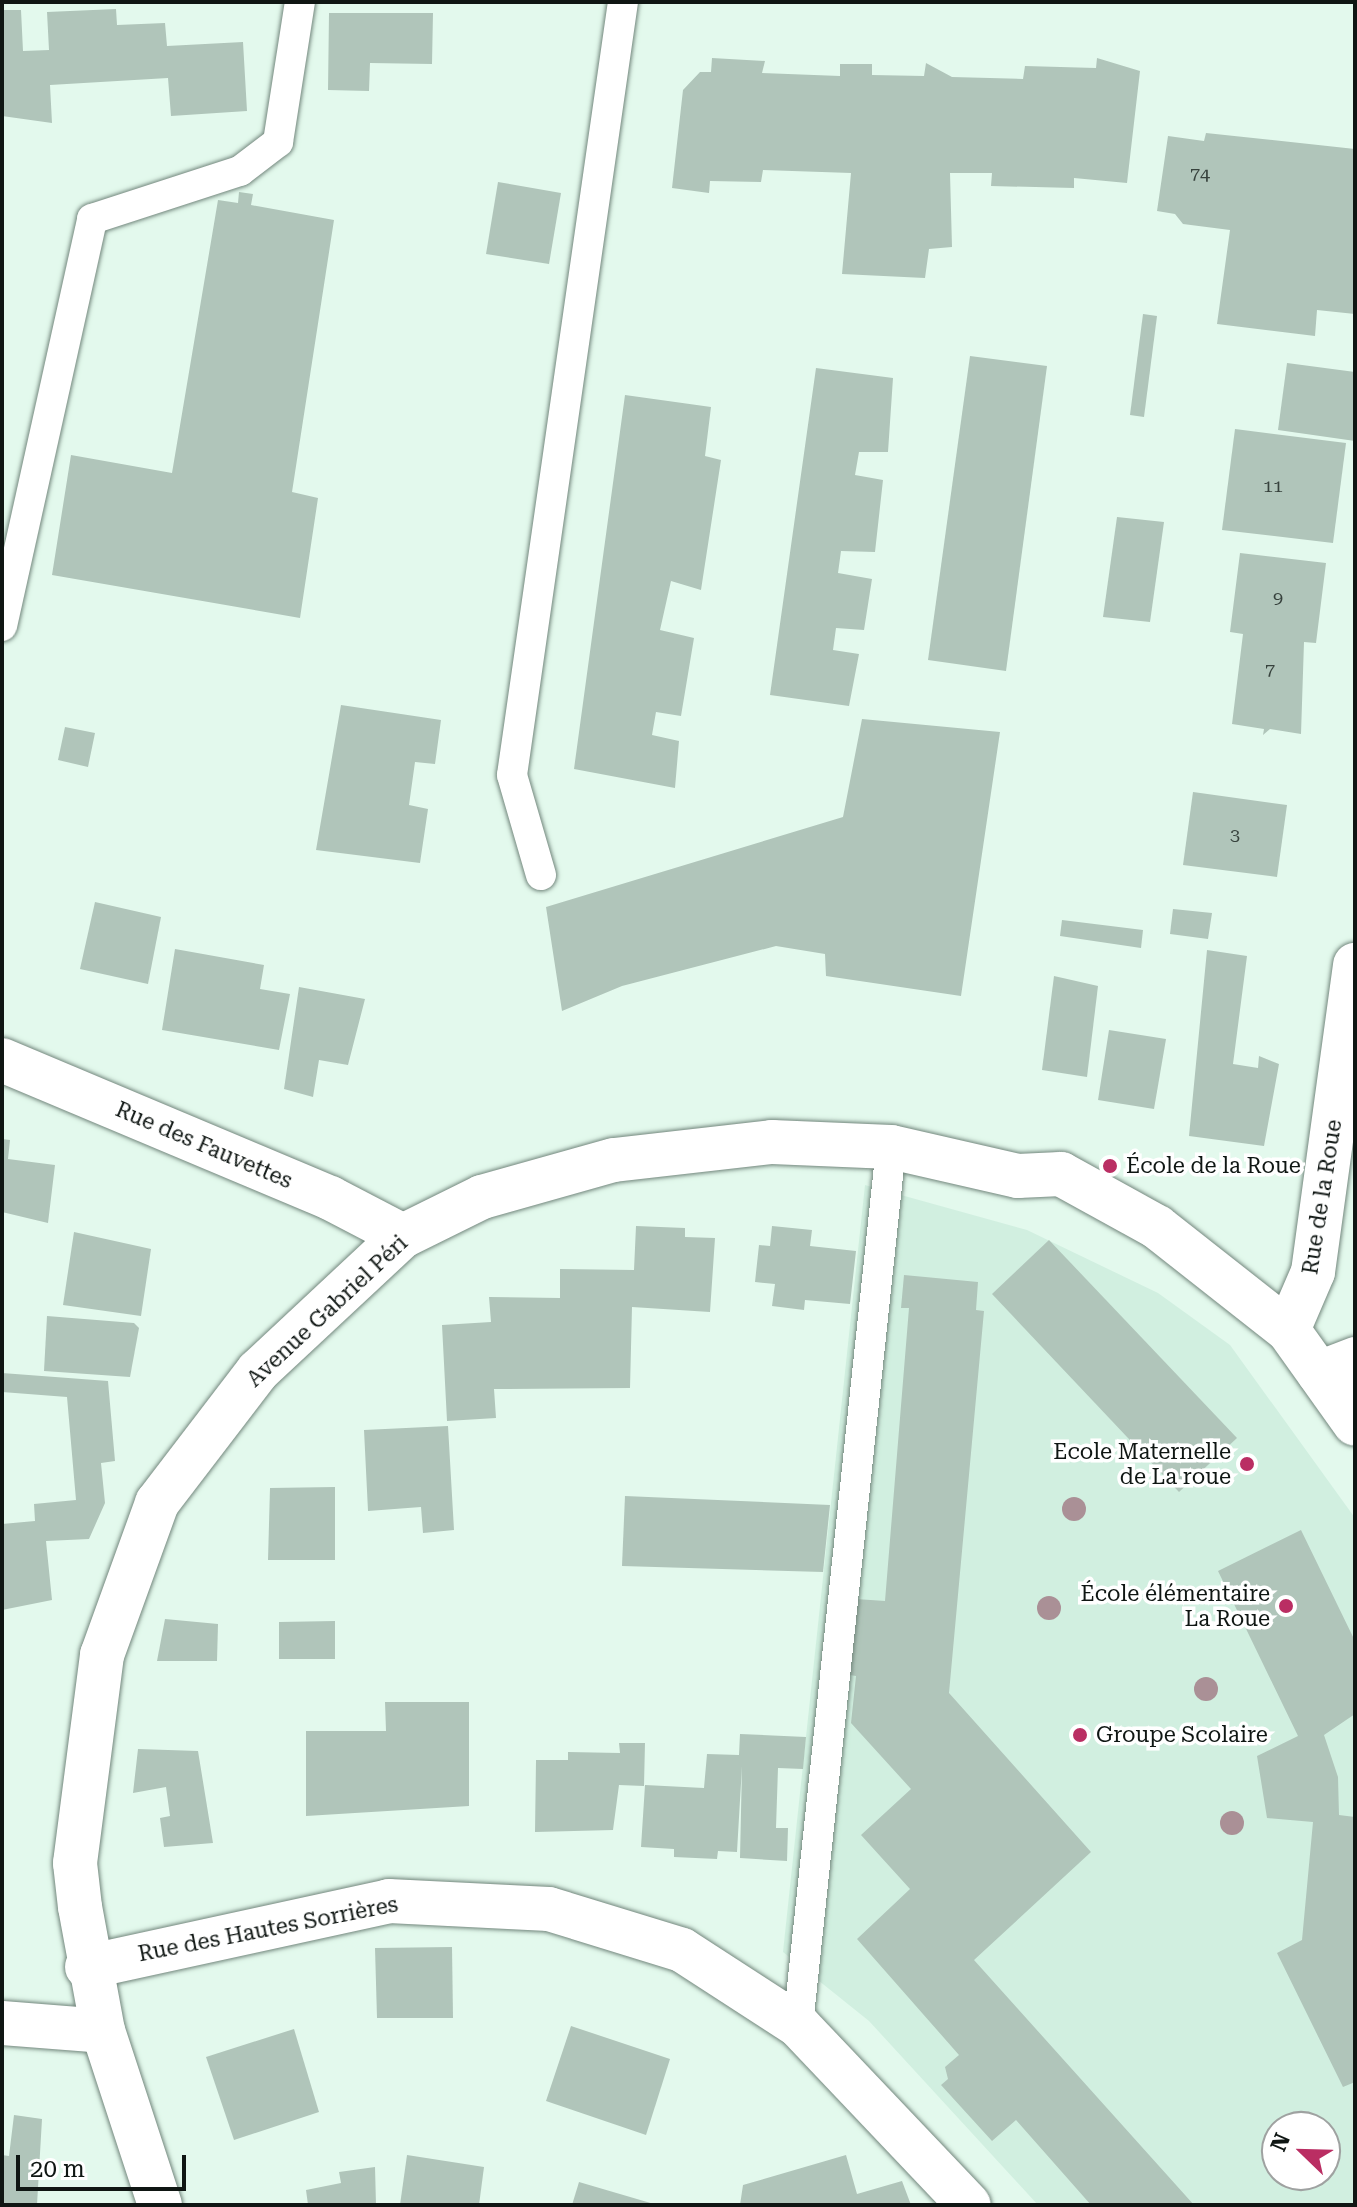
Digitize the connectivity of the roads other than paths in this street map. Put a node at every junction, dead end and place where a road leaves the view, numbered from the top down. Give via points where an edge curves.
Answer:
1 (300, 2) edge
2 (623, 2) edge
3 (2, 626) edge
4 (541, 875) dead end
5 (1355, 965) edge
6 (2, 1060) edge
7 (891, 1147) junction
8 (403, 1236) junction
9 (1288, 1330) junction
10 (1337, 1366) edge
11 (1355, 1424) edge
12 (87, 1967) junction
13 (2, 2023) edge
14 (798, 2025) junction
15 (103, 2031) junction
16 (160, 2205) edge
17 (969, 2205) edge

1 - 3 lane via 278,142 240,171 92,219
2 - 4 lane via 512,775
5 - 9 street, Rue de la Roue via 1313,1272
6 - 8 street, Rue des Fauvettes via 330,1198
7 - 8 street, Avenue Gabriel Péri via 772,1142 614,1160 482,1197
7 - 9 street, Avenue Gabriel Péri via 1018,1176 1061,1174 1157,1227
7 - 14 lane
8 - 12 street, Avenue Gabriel Péri via 258,1371 157,1503 102,1655 75,1863
9 - 10 street, Avenue Gabriel Péri
10 - 11 street, Avenue Gabriel Péri
12 - 14 street, Rue des Hautes Sorrières via 389,1901 549,1909 682,1950
12 - 15 street, Avenue Gabriel Péri
13 - 15 street
14 - 17 street, Rue des Hautes Sorrières
15 - 16 street, Avenue Gabriel Péri

